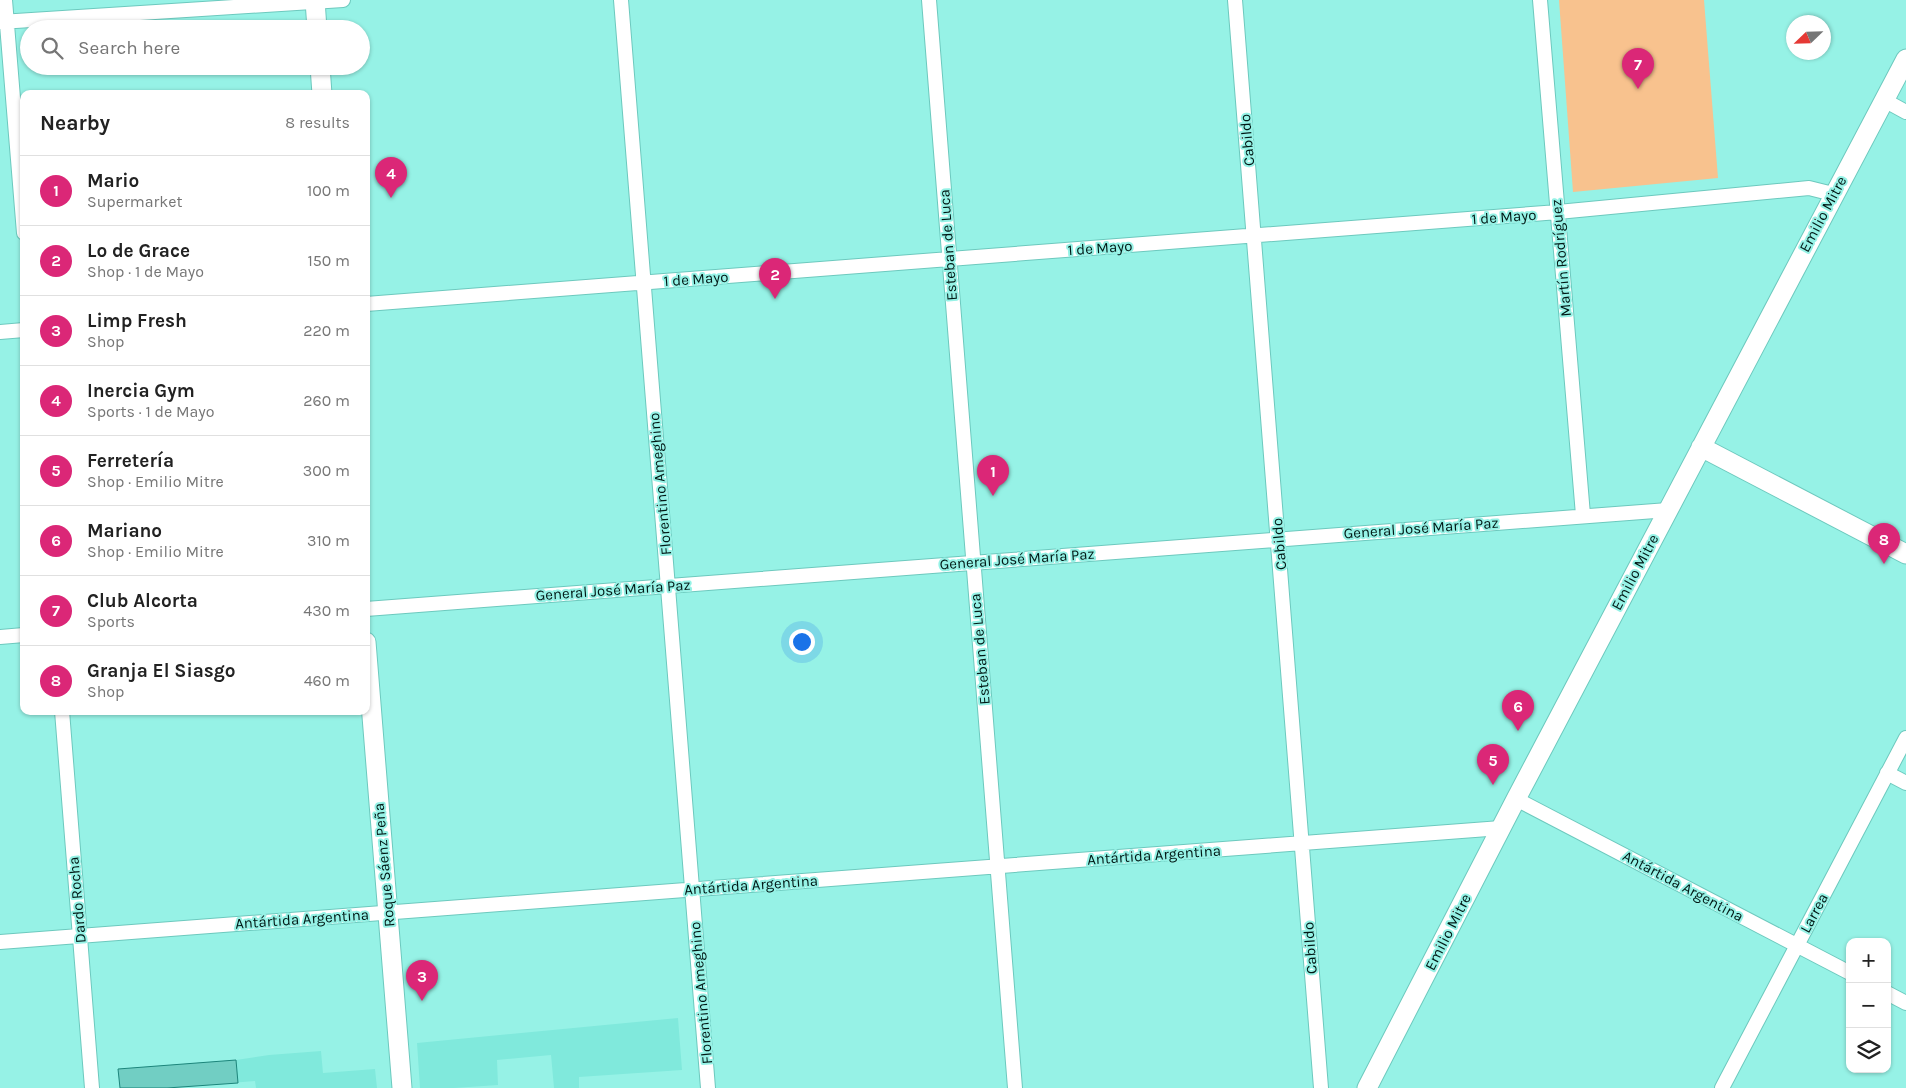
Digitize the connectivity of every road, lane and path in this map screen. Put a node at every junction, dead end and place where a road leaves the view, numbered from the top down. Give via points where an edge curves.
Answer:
1 (5, 0) edge
2 (342, 0) edge
3 (622, 0) edge
4 (929, 0) edge
5 (1235, 0) edge
6 (1540, 0) edge
7 (315, 1) edge
8 (34, 20) edge
9 (317, 20) edge
10 (20, 21) edge
11 (4, 22) edge
12 (1906, 58) edge
13 (321, 75) edge
14 (322, 90) edge
15 (1884, 100) junction
16 (1906, 112) edge
17 (20, 191) edge
18 (1833, 194) junction
19 (1558, 212) junction
20 (1254, 236) junction
21 (949, 259) junction
22 (644, 283) junction
23 (370, 304) edge
24 (20, 330) edge
25 (0, 332) edge
26 (1701, 447) junction
27 (1668, 510) junction
28 (1583, 516) junction
29 (1278, 539) junction
30 (1906, 554) edge
31 (973, 563) junction
32 (668, 586) junction
33 (370, 609) edge
34 (20, 635) edge
35 (0, 637) edge
36 (370, 691) edge
37 (62, 715) edge
38 (1906, 738) edge
39 (1887, 774) junction
40 (1906, 783) edge
41 (1516, 799) junction
42 (1501, 828) junction
43 (1302, 844) junction
44 (998, 866) junction
45 (692, 890) junction
46 (388, 913) junction
47 (80, 936) junction
48 (0, 942) edge
49 (1797, 946) junction
50 (1846, 971) edge
51 (1891, 995) edge
52 (1906, 1003) edge
53 (92, 1088) edge
54 (402, 1088) edge
55 (708, 1088) edge
56 (1015, 1088) edge
57 (1321, 1088) edge
58 (1367, 1088) edge
59 (1722, 1088) edge

1 - 11 street
2 - 7 street
3 - 22 street, Florentino Ameghino
4 - 21 street, Esteban de Luca
5 - 20 street, Cabildo
6 - 19 street, Martín Rodríguez
7 - 8 street
7 - 9 street
10 - 11 street
11 - 17 street
12 - 15 street, Emilio Mitre
13 - 14 street
15 - 16 street
15 - 18 street, Emilio Mitre
18 - 19 street, 1 de Mayo via 1809,188
18 - 26 street, Emilio Mitre
19 - 20 street, 1 de Mayo
19 - 28 street, Martín Rodríguez
20 - 21 street, 1 de Mayo
20 - 29 street, Cabildo
21 - 22 street, 1 de Mayo
21 - 31 street, Esteban de Luca
22 - 23 street, 1 de Mayo
22 - 32 street, Florentino Ameghino
24 - 25 street
26 - 27 street, Emilio Mitre
26 - 30 street
27 - 28 street, General José María Paz
27 - 41 street, Emilio Mitre
28 - 29 street, General José María Paz
29 - 31 street, General José María Paz
29 - 43 street, Cabildo
31 - 32 street, General José María Paz
31 - 44 street, Esteban de Luca
32 - 33 street, General José María Paz
32 - 45 street, Florentino Ameghino
34 - 35 street
36 - 46 street, Roque Sáenz Peña
37 - 47 street, Dardo Rocha
38 - 39 street, Larrea
39 - 40 street
39 - 49 street, Larrea
41 - 42 street, Emilio Mitre
41 - 49 street, Antártida Argentina
42 - 43 street, Antártida Argentina
42 - 58 street, Emilio Mitre
43 - 44 street, Antártida Argentina
43 - 57 street, Cabildo
44 - 45 street, Antártida Argentina
44 - 56 street, Esteban de Luca
45 - 46 street, Antártida Argentina
45 - 55 street, Florentino Ameghino
46 - 47 street, Antártida Argentina
46 - 54 street, Roque Sáenz Peña
47 - 48 street, Antártida Argentina
47 - 53 street, Dardo Rocha
49 - 50 street, Antártida Argentina
49 - 59 street, Larrea
51 - 52 street

